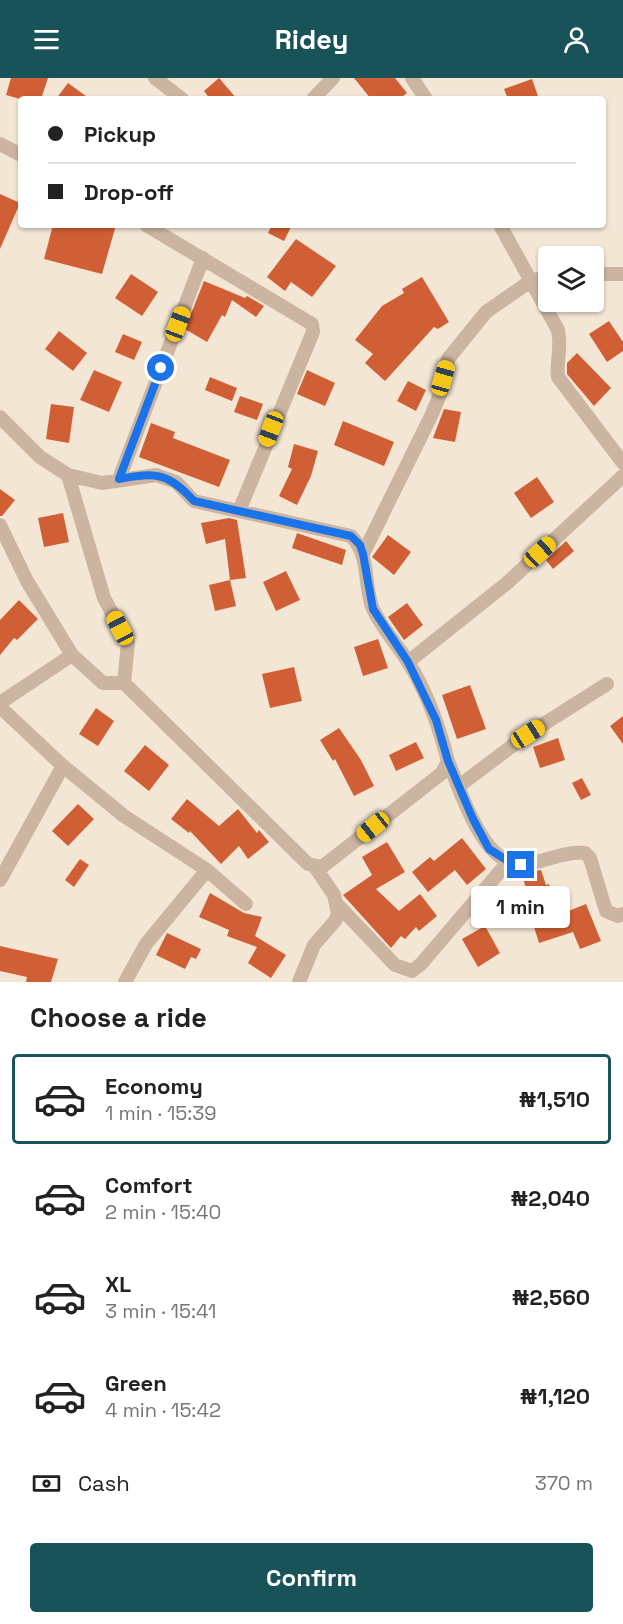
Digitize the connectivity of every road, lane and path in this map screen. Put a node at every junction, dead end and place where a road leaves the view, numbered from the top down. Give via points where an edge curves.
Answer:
1 (155, 78) edge
2 (333, 78) edge
3 (412, 78) edge
4 (178, 96) edge
5 (316, 96) edge
6 (424, 96) edge
7 (0, 144) edge
8 (18, 153) edge
9 (151, 228) edge
10 (502, 228) edge
11 (203, 258) junction
12 (623, 273) edge
13 (604, 274) edge
14 (538, 279) edge
15 (532, 280) junction
16 (0, 417) edge
17 (623, 463) edge
18 (68, 475) junction
19 (623, 476) edge
20 (119, 479) junction
21 (239, 511) junction
22 (0, 525) edge
23 (363, 554) junction
24 (72, 656) junction
25 (408, 662) junction
26 (124, 683) junction
27 (607, 684) dead end
28 (0, 705) edge
29 (448, 761) junction
30 (63, 766) junction
31 (459, 786) junction
32 (508, 861) junction
33 (315, 867) junction
34 (207, 870) junction
35 (0, 880) edge
36 (246, 903) dead end
37 (337, 904) junction
38 (623, 914) edge
39 (125, 982) edge
40 (299, 982) edge

1 - 4 street
2 - 5 street
3 - 6 street
7 - 8 street
9 - 11 street
10 - 15 street
11 - 20 street
11 - 21 street via 312,324 313,332
12 - 13 street
14 - 15 street
15 - 17 street via 558,330 562,349 558,377
15 - 23 street via 486,312 448,359 432,414
16 - 18 street via 40,457
18 - 20 street via 102,483
18 - 26 street via 104,598 128,643
19 - 25 street via 507,583
20 - 21 street via 156,475 176,482 194,501
21 - 23 street via 351,536
22 - 24 street via 27,581
23 - 25 street via 373,609
24 - 26 street via 103,682
24 - 28 street
25 - 29 street via 436,720
26 - 33 street
27 - 31 street via 528,734
28 - 30 street
29 - 31 street
29 - 33 street via 442,773 322,867
30 - 34 street via 124,816
30 - 35 street
31 - 32 street via 489,849
32 - 37 street via 412,971 395,965
32 - 38 street via 521,865 571,852 585,853 606,910 618,916
33 - 37 street
34 - 36 street
34 - 39 street via 146,944
37 - 40 street via 335,921 314,945

